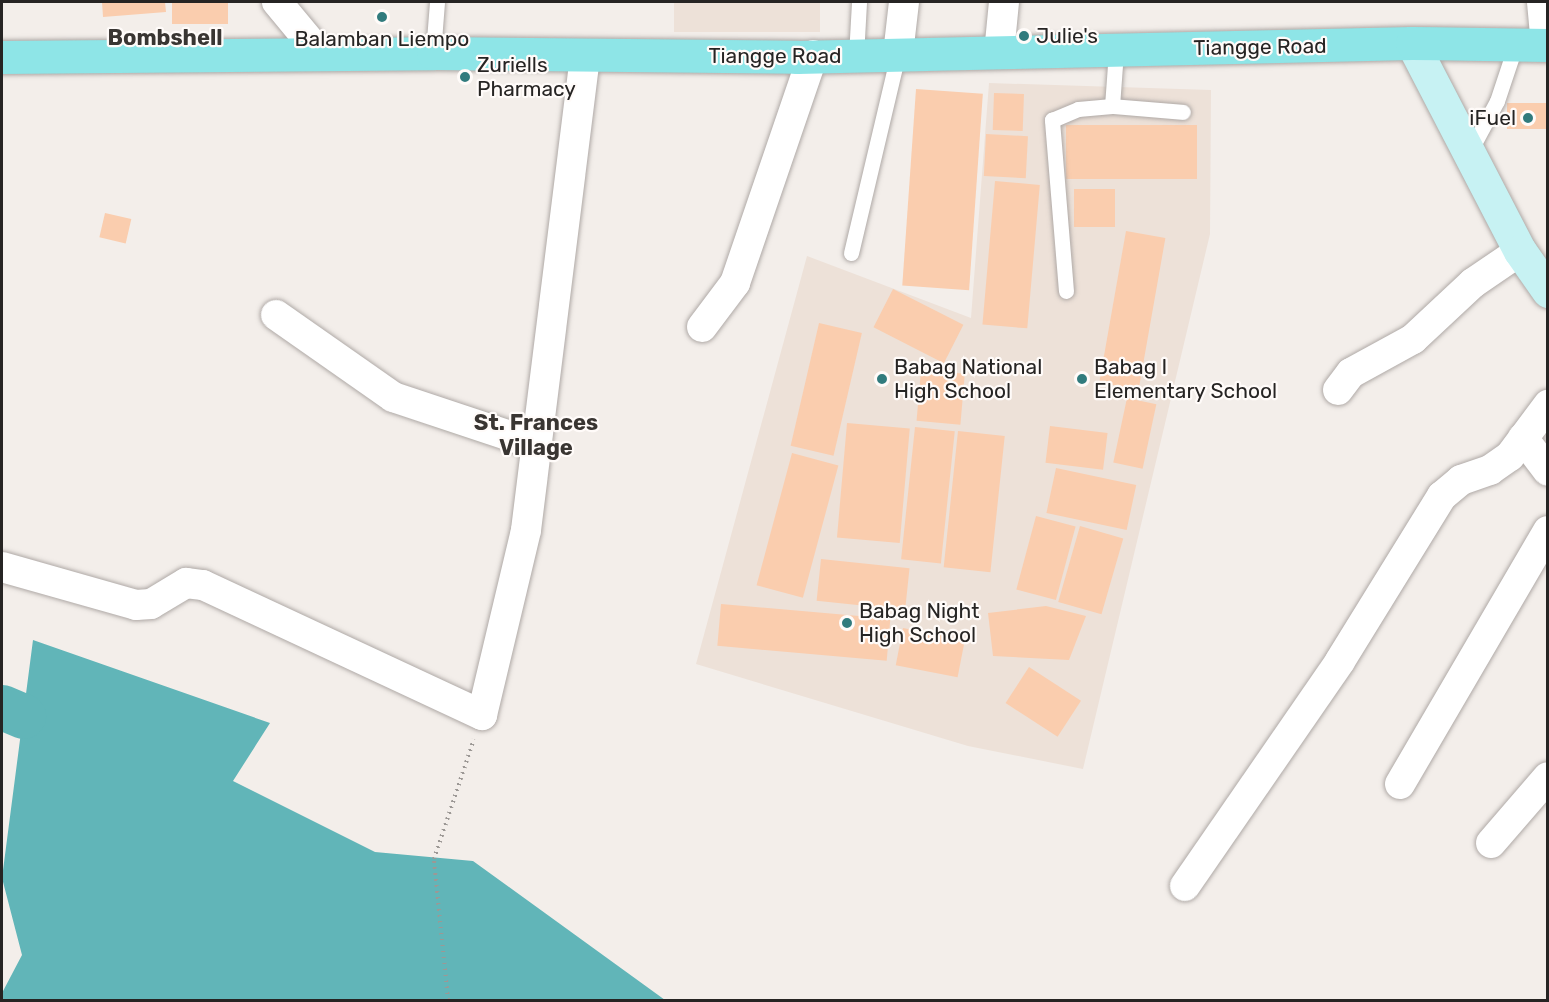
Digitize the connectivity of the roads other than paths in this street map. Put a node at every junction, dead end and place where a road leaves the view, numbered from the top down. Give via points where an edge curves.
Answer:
1 (437, 2) edge
2 (860, 2) edge
3 (904, 2) edge
4 (1004, 2) edge
5 (1542, 2) edge
6 (283, 3) edge
7 (1412, 43) junction
8 (1537, 44) edge
9 (1116, 51) junction
10 (433, 53) junction
11 (999, 53) junction
12 (898, 54) junction
13 (813, 55) junction
14 (322, 56) junction
15 (585, 56) junction
16 (856, 56) junction
17 (2, 57) edge
18 (1112, 106) junction
19 (1183, 112) dead end
20 (1469, 153) junction
21 (1520, 251) junction
22 (851, 253) dead end
23 (1066, 291) dead end
24 (1548, 291) edge
25 (276, 315) dead end
26 (702, 327) dead end
27 (1338, 390) dead end
28 (1548, 405) edge
29 (1523, 438) junction
30 (537, 445) junction
31 (1548, 471) edge
32 (1548, 531) edge
33 (2, 567) edge
34 (1548, 777) edge
35 (1400, 784) dead end
36 (1491, 843) dead end
37 (1185, 886) dead end

1 - 10 lane
2 - 16 lane
3 - 12 street
4 - 11 street
5 - 8 street
6 - 14 street
7 - 8 main road, Tiangge Road
7 - 9 main road, Tiangge Road
7 - 20 street
8 - 20 lane via 1497,101
9 - 11 main road, Tiangge Road
9 - 18 lane
10 - 14 main road, Tiangge Road
10 - 15 main road, Tiangge Road
11 - 12 main road, Tiangge Road
12 - 16 main road, Tiangge Road
12 - 22 lane
13 - 15 main road, Tiangge Road
13 - 16 main road, Tiangge Road
13 - 26 street via 735,283
14 - 17 main road, Tiangge Road
15 - 30 street
18 - 19 lane
18 - 23 lane via 1078,109 1052,120
20 - 21 street
21 - 24 street
21 - 27 street via 1473,283 1413,339 1351,373
25 - 30 street via 393,397
28 - 29 street
29 - 31 street
29 - 37 street via 1510,456 1490,470 1461,480 1442,496 1340,661
30 - 33 street via 526,530 482,716 203,585 186,583 151,603 136,605
32 - 35 street
34 - 36 street

